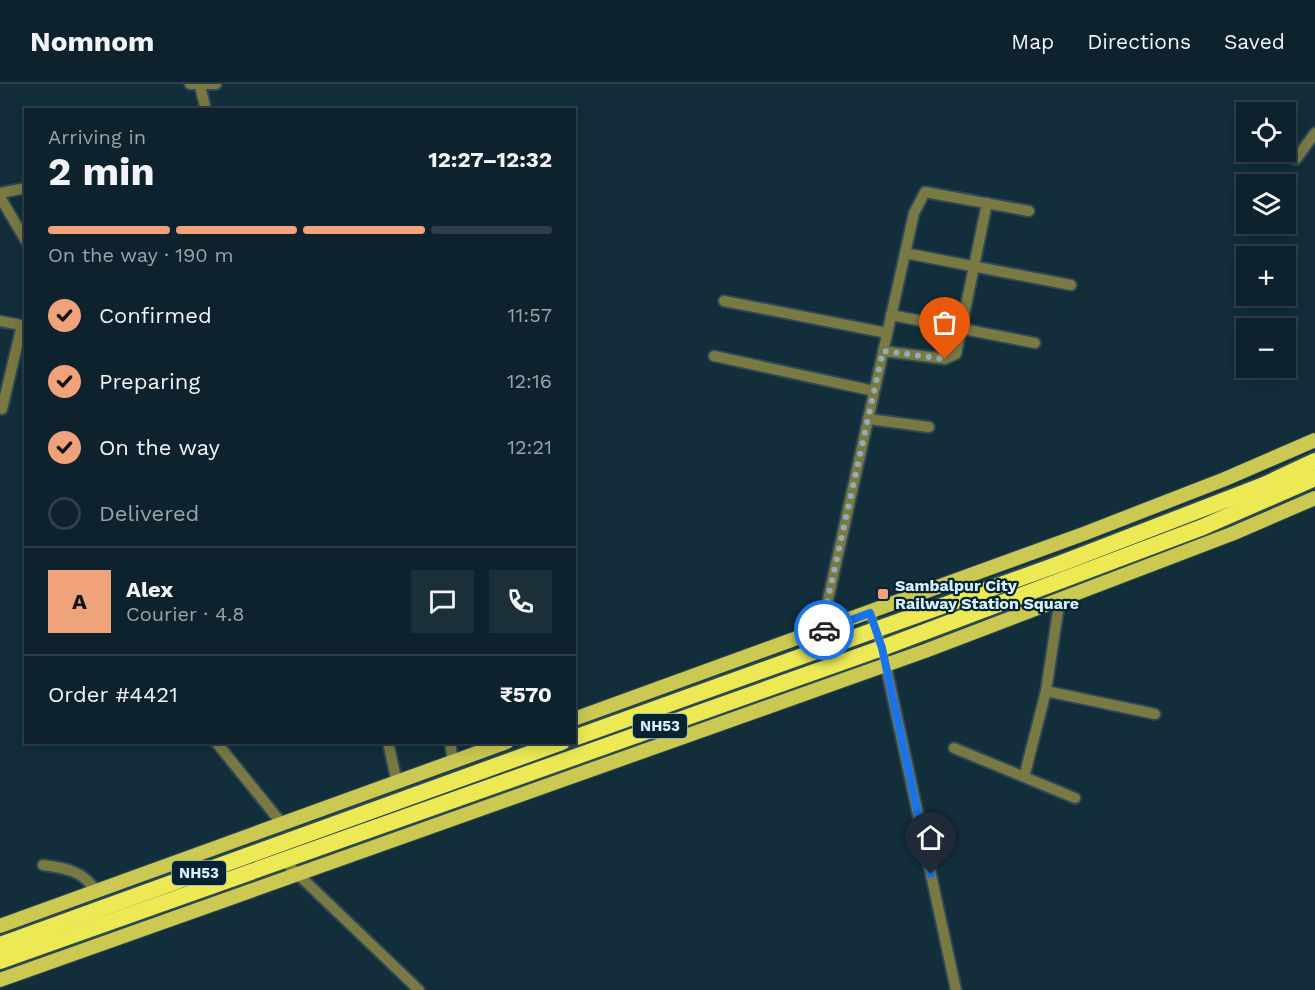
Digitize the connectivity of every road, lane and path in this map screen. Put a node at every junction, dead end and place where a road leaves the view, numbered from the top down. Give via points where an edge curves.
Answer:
1 (216, 84) edge
2 (195, 85) edge
3 (205, 108) edge
4 (1315, 133) edge
5 (1296, 159) dead end
6 (24, 189) edge
7 (1, 201) edge
8 (987, 203) junction
9 (1029, 211) dead end
10 (24, 238) edge
11 (905, 253) junction
12 (973, 266) junction
13 (1071, 285) dead end
14 (723, 301) dead end
15 (891, 315) junction
16 (0, 321) edge
17 (24, 325) edge
18 (963, 329) junction
19 (887, 333) junction
20 (1035, 343) dead end
21 (883, 351) junction
22 (714, 357) dead end
23 (874, 391) junction
24 (2, 409) dead end
25 (868, 420) junction
26 (929, 427) dead end
27 (1315, 440) edge
28 (1315, 461) edge
29 (1315, 478) edge
30 (1315, 498) edge
31 (1060, 598) junction
32 (870, 613) junction
33 (876, 630) junction
34 (822, 631) junction
35 (883, 656) junction
36 (1046, 691) junction
37 (1155, 714) dead end
38 (576, 718) edge
39 (576, 737) edge
40 (218, 744) edge
41 (388, 744) edge
42 (450, 744) edge
43 (502, 744) edge
44 (556, 744) edge
45 (954, 748) dead end
46 (453, 762) junction
47 (1024, 777) junction
48 (397, 783) junction
49 (1075, 798) dead end
50 (283, 825) junction
51 (284, 861) junction
52 (43, 866) dead end
53 (298, 874) junction
54 (96, 892) junction
55 (0, 926) edge
56 (0, 945) edge
57 (0, 961) edge
58 (0, 980) edge
59 (419, 990) edge
60 (956, 990) edge

1 - 2 street
2 - 3 street
4 - 5 street
6 - 7 street
7 - 10 street
8 - 9 street
8 - 11 street via 925,192 914,213
8 - 12 street
11 - 12 street
11 - 15 street
12 - 13 street
12 - 18 street
14 - 19 street
15 - 18 street
15 - 19 street
16 - 17 street
17 - 24 street
18 - 20 street
18 - 21 street via 956,354 951,358
19 - 21 street
21 - 23 street
22 - 23 street
23 - 25 street
25 - 26 street
25 - 34 street
27 - 32 main road via 1226,479
28 - 33 highway, NH53 via 1203,509
29 - 35 highway, NH53
30 - 31 main road via 1234,533
31 - 35 main road
31 - 36 street
32 - 33 street
32 - 34 main road
33 - 35 street
33 - 39 highway, NH53
34 - 38 main road
35 - 51 highway, NH53
35 - 53 main road
35 - 60 street
36 - 37 street
36 - 47 street
40 - 50 street
41 - 48 street
42 - 46 street
43 - 46 main road
44 - 56 highway, NH53
45 - 47 street
46 - 48 main road
47 - 49 street
48 - 50 main road
50 - 54 main road
51 - 53 street
51 - 57 highway, NH53
52 - 54 street via 73,870 92,884
53 - 58 main road
53 - 59 street
54 - 55 main road

